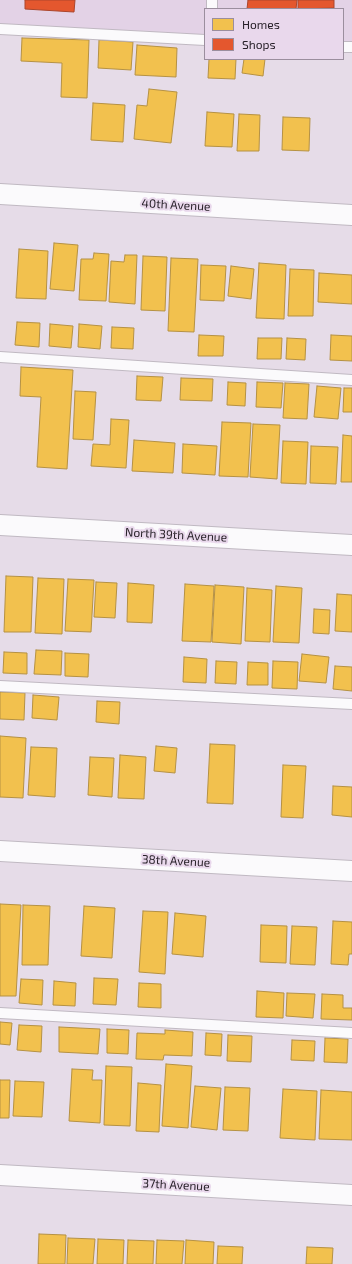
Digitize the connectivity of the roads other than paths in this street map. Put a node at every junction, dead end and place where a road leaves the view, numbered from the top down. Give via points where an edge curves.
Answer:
1 (0, 29) edge
2 (204, 40) edge
3 (0, 194) edge
4 (352, 215) edge
5 (0, 356) edge
6 (352, 380) edge
7 (0, 525) edge
8 (352, 545) edge
9 (0, 686) edge
10 (352, 704) edge
11 (0, 851) edge
12 (352, 870) edge
13 (0, 1013) edge
14 (352, 1033) edge
15 (0, 1175) edge
16 (352, 1195) edge

1 - 2 lane
3 - 4 street, 40th Avenue
5 - 6 lane
7 - 8 street, North 39th Avenue
9 - 10 lane
11 - 12 street, 38th Avenue
13 - 14 lane
15 - 16 street, 37th Avenue

